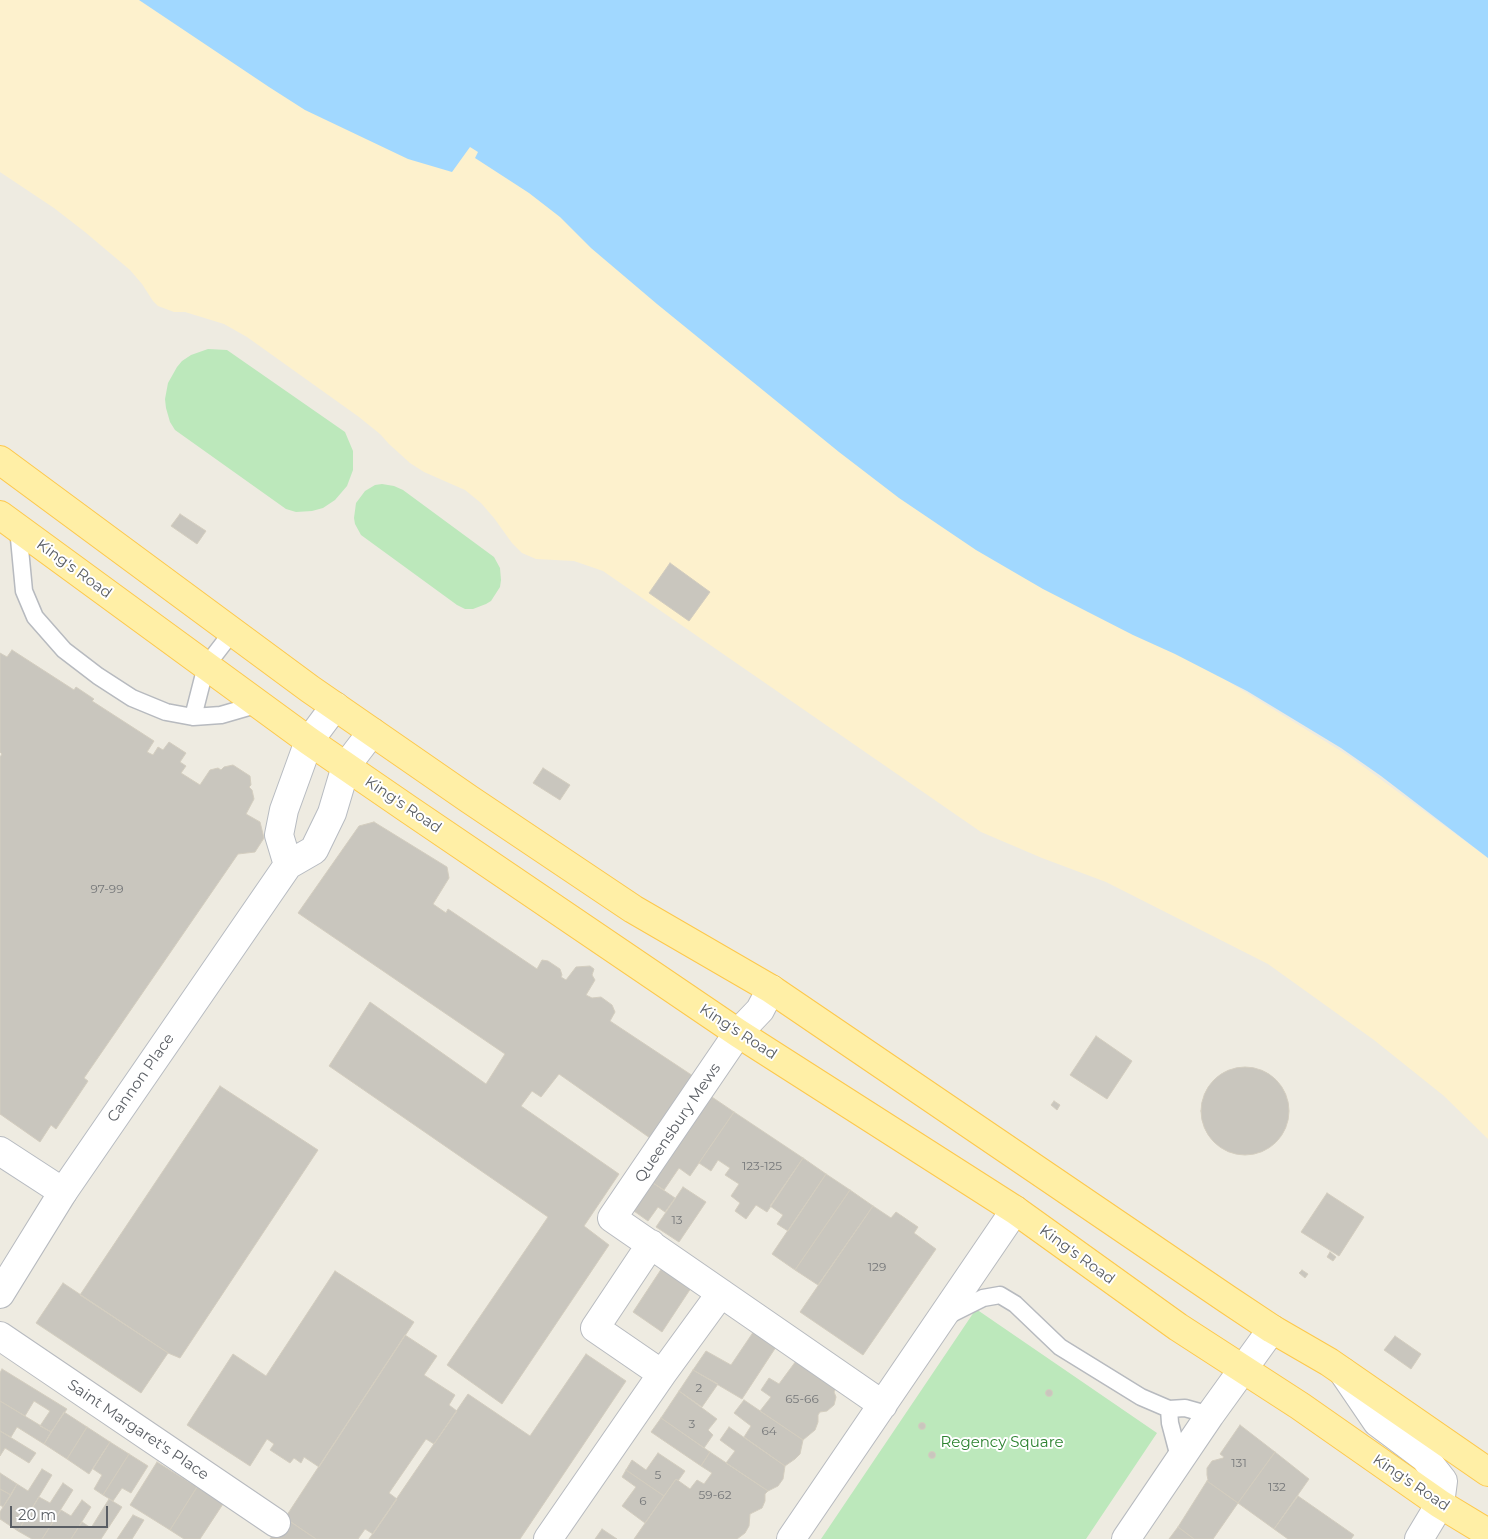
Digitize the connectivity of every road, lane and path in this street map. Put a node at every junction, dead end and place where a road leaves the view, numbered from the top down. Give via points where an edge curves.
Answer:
1 (0, 460) edge
2 (9, 522) edge
3 (233, 631) junction
4 (206, 666) junction
5 (259, 704) junction
6 (335, 706) junction
7 (193, 717) junction
8 (372, 732) junction
9 (310, 741) junction
10 (346, 766) junction
11 (288, 865) junction
12 (771, 990) junction
13 (738, 1034) junction
14 (0, 1151) edge
15 (62, 1192) junction
16 (1015, 1210) junction
17 (651, 1244) junction
18 (721, 1293) junction
19 (0, 1294) edge
20 (941, 1319) junction
21 (1272, 1329) junction
22 (0, 1336) edge
23 (1243, 1369) junction
24 (1342, 1371) junction
25 (662, 1374) junction
26 (882, 1404) junction
27 (1169, 1409) junction
28 (1210, 1415) junction
29 (1180, 1461) junction
30 (1488, 1472) edge
31 (1440, 1504) junction
32 (276, 1523) dead end
33 (1488, 1533) edge
34 (548, 1539) edge
35 (791, 1539) edge
36 (1126, 1539) edge
37 (1419, 1539) edge

1 - 3 main road
2 - 4 main road, King's Road
2 - 7 lane via 24,591 36,617 64,650 132,698 166,712
3 - 4 lane
3 - 6 main road
4 - 5 main road, King's Road
4 - 7 lane
5 - 7 lane via 221,715
5 - 9 main road, King's Road
6 - 8 main road
6 - 9 street
8 - 10 street, Cannon Place
8 - 12 main road via 633,909
9 - 10 main road, King's Road
9 - 11 street via 284,810 279,835
10 - 11 street, Cannon Place via 332,813 314,850
10 - 13 main road, King's Road
11 - 15 street, Cannon Place
12 - 13 street, Queensbury Mews via 760,1010
12 - 21 main road
13 - 16 main road, King's Road
13 - 17 street, Queensbury Mews via 612,1218
14 - 15 street
15 - 19 street, Cannon Place
16 - 20 street
16 - 23 main road, King's Road via 1178,1328
17 - 18 street, Queensbury Mews
17 - 25 street via 594,1328
18 - 25 street
18 - 26 street, Queensbury Mews
20 - 26 street
20 - 27 lane via 983,1298 1000,1295 1015,1304 1060,1347 1141,1397
21 - 23 street
21 - 24 main road
22 - 32 street, Saint Margaret's Place
23 - 28 street
23 - 31 main road, King's Road
24 - 30 main road
24 - 31 street via 1377,1422 1425,1458 1443,1481
25 - 34 street
26 - 35 street
27 - 28 lane via 1185,1408
27 - 29 lane
28 - 29 street
29 - 36 street
31 - 33 main road, King's Road
31 - 37 street

